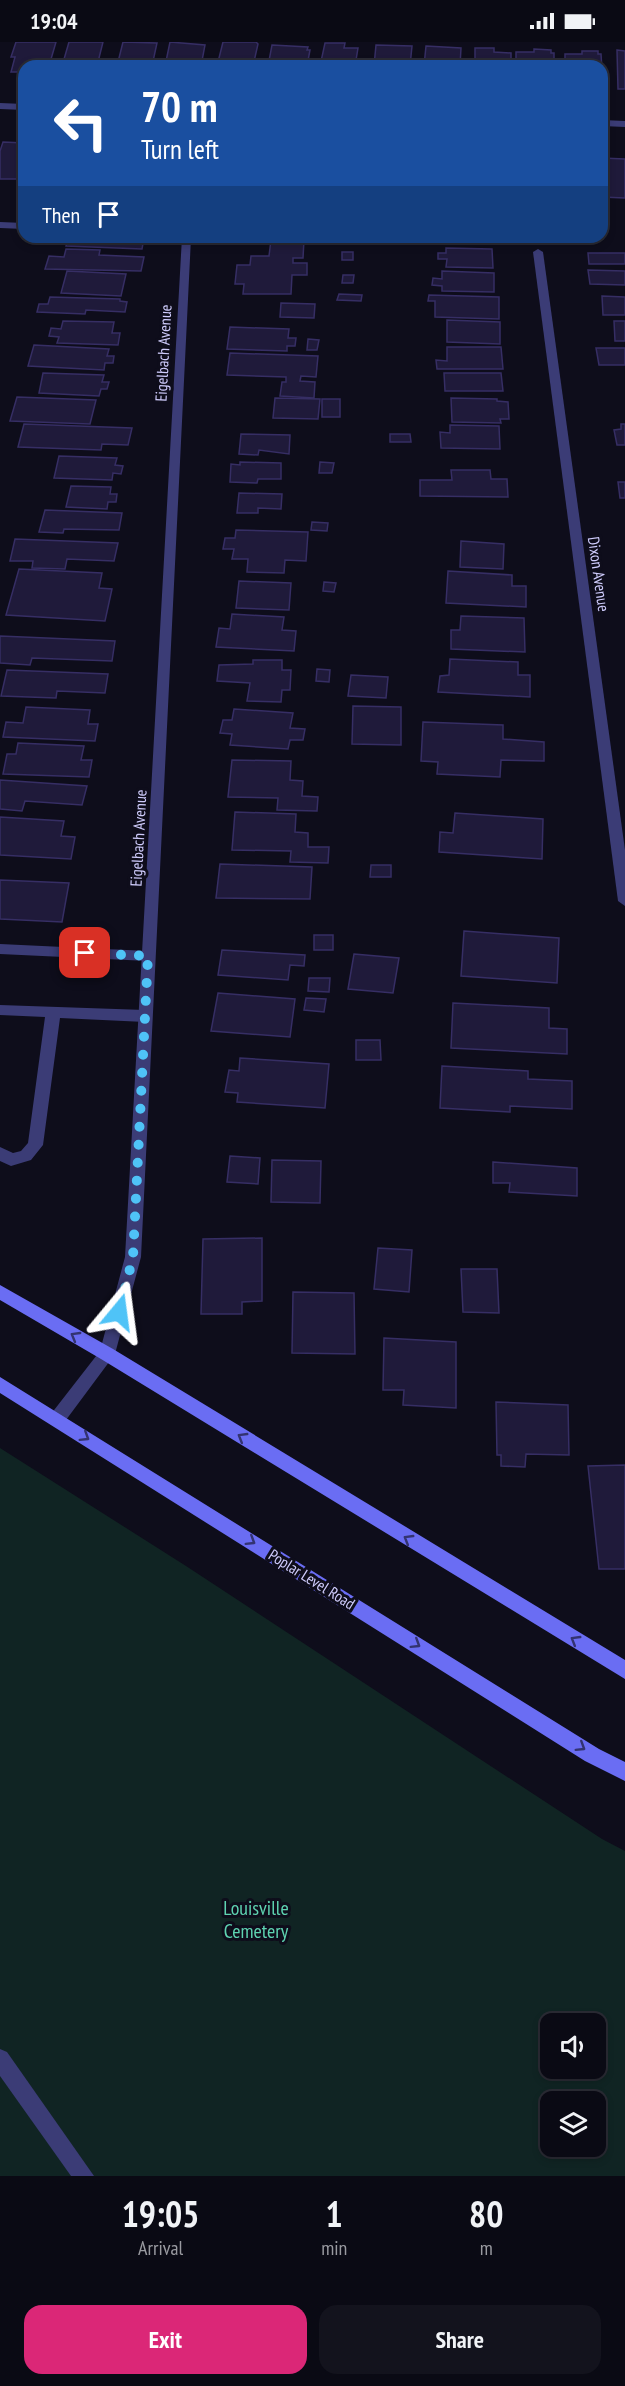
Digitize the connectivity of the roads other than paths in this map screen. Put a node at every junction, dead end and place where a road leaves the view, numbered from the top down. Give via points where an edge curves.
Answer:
1 (0, 106) edge
2 (18, 106) edge
3 (608, 123) edge
4 (625, 124) edge
5 (0, 225) edge
6 (18, 226) edge
7 (184, 243) edge
8 (538, 252) dead end
9 (625, 901) edge
10 (0, 949) edge
11 (148, 956) junction
12 (0, 1010) edge
13 (53, 1014) junction
14 (145, 1016) junction
15 (0, 1153) edge
16 (0, 1292) edge
17 (107, 1354) junction
18 (0, 1384) edge
19 (57, 1419) junction
20 (625, 1670) edge
21 (625, 1772) edge
22 (0, 2059) edge
23 (84, 2176) edge

1 - 2 street
3 - 4 street
5 - 6 street
7 - 11 street, Eigelbach Avenue
8 - 9 street, Dixon Avenue
10 - 11 street
11 - 14 street, Eigelbach Avenue
12 - 13 street
13 - 14 street
13 - 15 street via 36,1145 26,1156 11,1160
14 - 17 street, Eigelbach Avenue via 133,1257
17 -> 16 main road
17 - 19 street, Eigelbach Avenue
20 -> 17 main road
18 - 19 main road, Poplar Level Road
19 -> 21 main road, Poplar Level Road
22 - 23 street

